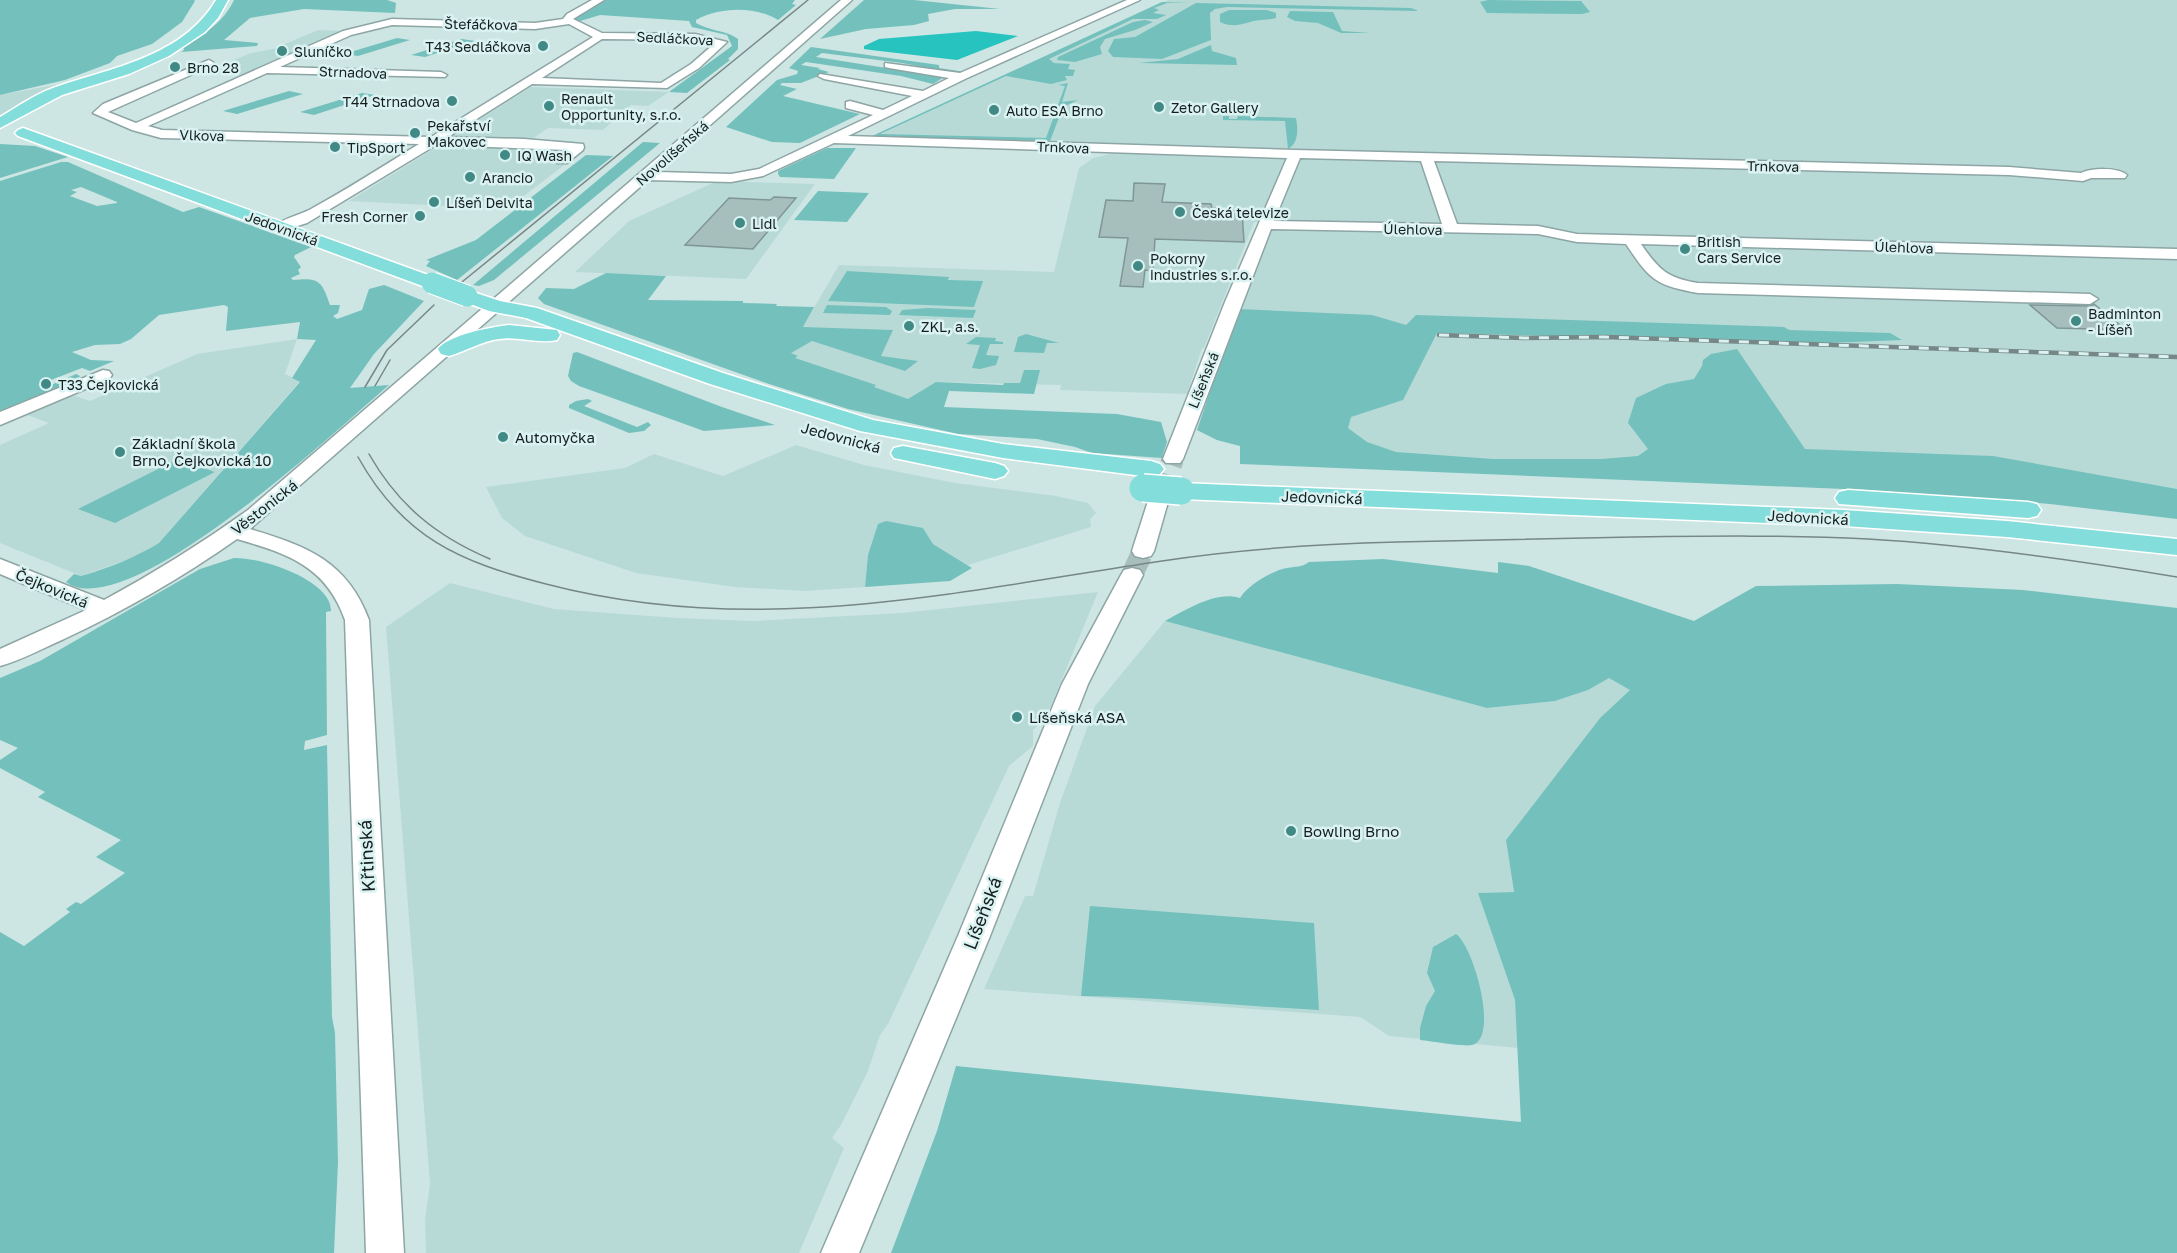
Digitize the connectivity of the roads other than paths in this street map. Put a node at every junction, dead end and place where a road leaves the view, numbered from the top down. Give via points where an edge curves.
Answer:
1 (222, 0) edge
2 (599, 0) edge
3 (847, 0) edge
4 (1135, 0) edge
5 (202, 9) dead end
6 (570, 21) junction
7 (392, 22) joint
8 (599, 36) junction
9 (209, 63) dead end
10 (889, 65) dead end
11 (265, 70) junction
12 (441, 75) dead end
13 (824, 76) dead end
14 (961, 77) junction
15 (529, 81) junction
16 (61, 90) junction
17 (925, 95) junction
18 (30, 105) junction
19 (850, 105) dead end
20 (885, 114) junction
21 (136, 127) junction
22 (14, 136) edge
23 (831, 139) junction
24 (431, 142) junction
25 (68, 149) junction
26 (1295, 154) junction
27 (1426, 157) junction
28 (562, 160) dead end
29 (2120, 175) dead end
30 (646, 176) junction
31 (1266, 225) junction
32 (281, 227) junction
33 (1450, 230) junction
34 (1630, 240) junction
35 (2177, 254) edge
36 (2090, 299) dead end
37 (496, 307) junction
38 (549, 335) junction
39 (449, 349) junction
40 (103, 375) dead end
41 (0, 419) edge
42 (1166, 479) junction
43 (2177, 527) edge
44 (234, 531) junction
45 (2177, 547) edge
46 (0, 566) edge
47 (105, 609) junction
48 (0, 658) edge
49 (385, 1253) edge
50 (840, 1253) edge

1 - 16 main road via 202,28 175,46 117,73
2 - 6 street via 570,16
3 - 30 street, Novolíšeňská
4 - 14 street, Trnkova
5 - 16 main road via 190,25 162,45
6 - 7 street, Štefáčkova via 535,26
6 - 8 street, Sedláčkova
7 - 11 street, Strnadova via 347,33
8 - 15 street
8 - 15 street, Sedláčkova via 695,37 722,42 695,66 663,86
9 - 21 street, Vlkova via 99,113
10 - 14 street
11 - 12 street, Strnadova
11 - 21 street, Strnadova
13 - 17 street
14 - 17 street, Trnkova
15 - 24 street
16 - 18 main road
17 - 20 street, Trnkova
18 - 22 main road via 17,118
18 - 25 main road, Jedovnická via 31,127
19 - 20 street
20 - 23 street, Trnkova
21 - 24 street, Vlkova via 181,135
22 - 25 main road
22 - 25 main road, Jedovnická
23 - 26 street, Trnkova
23 - 30 street, Trnkova via 747,177
24 - 28 street via 578,147
24 - 32 street via 312,215
25 - 32 main road, Jedovnická
26 - 27 street, Trnkova
26 - 31 street
27 - 29 street, Trnkova
27 - 33 street
30 - 37 street, Novolíšeňská
31 - 33 street, Úlehlova
31 - 42 street, Líšeňská
32 - 37 main road, Jedovnická, bridge
33 - 34 street, Úlehlova via 1538,230 1577,238
34 - 35 street, Úlehlova
34 - 36 street via 1655,276 1698,288
37 - 38 main road, Jedovnická via 507,319
37 - 39 street, Věstonická
37 - 42 main road, Jedovnická via 530,312 718,379 869,426
38 - 39 main road via 503,330
38 - 42 main road, Jedovnická via 728,404 852,441 949,464 1032,476
39 - 44 street, Věstonická
40 - 41 street
42 - 43 main road, Jedovnická via 1892,500
42 - 45 main road, Jedovnická via 2007,529
42 - 50 street, Líšeňská via 1137,563 1075,684
44 - 47 street, Věstonická
44 - 49 street, Křtinská via 303,555 332,573 352,599 357,620
46 - 47 street, Čejkovická
47 - 48 street, Věstonická

